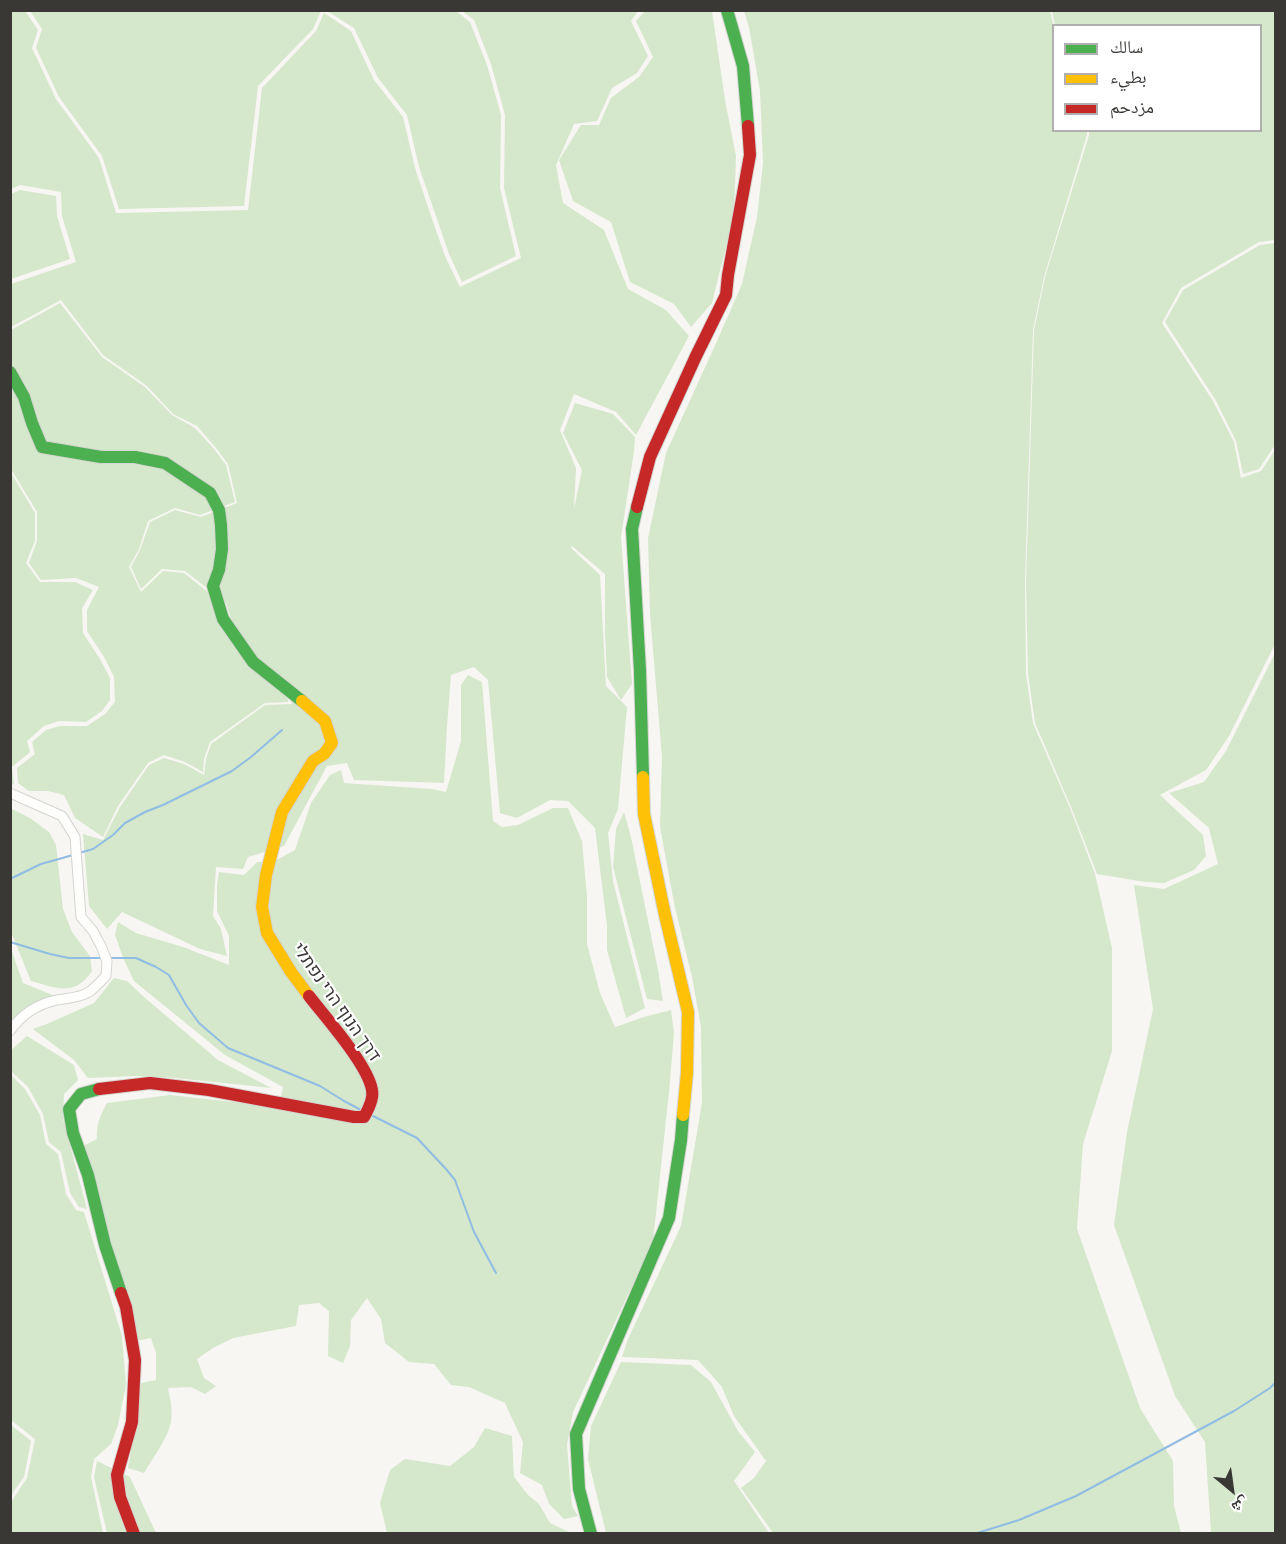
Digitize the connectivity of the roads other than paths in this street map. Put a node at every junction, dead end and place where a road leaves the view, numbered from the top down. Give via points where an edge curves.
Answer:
1 (727, 10) edge
2 (10, 372) edge
3 (10, 794) edge
4 (10, 1031) edge
5 (134, 1533) edge
6 (591, 1533) edge

1 - 6 street via 743,66 750,155 726,295 650,457 632,529 644,814 688,1012 687,1073 669,1218 576,1434 579,1489
2 - 5 street, דרך הנוף הרי נפתלי via 24,397 42,447 101,458 135,457 165,463 210,493 219,510 222,549 213,586 223,619 253,662 325,722 332,743 313,761 282,812 262,907 267,933 291,972 354,1054 373,1092 364,1117 150,1083 104,1087 81,1094 69,1109 105,1245 126,1307 135,1360 132,1422 117,1475 120,1497
3 - 4 street via 62,816 75,837 81,917 101,946 106,976 88,993 55,1000 24,1015

